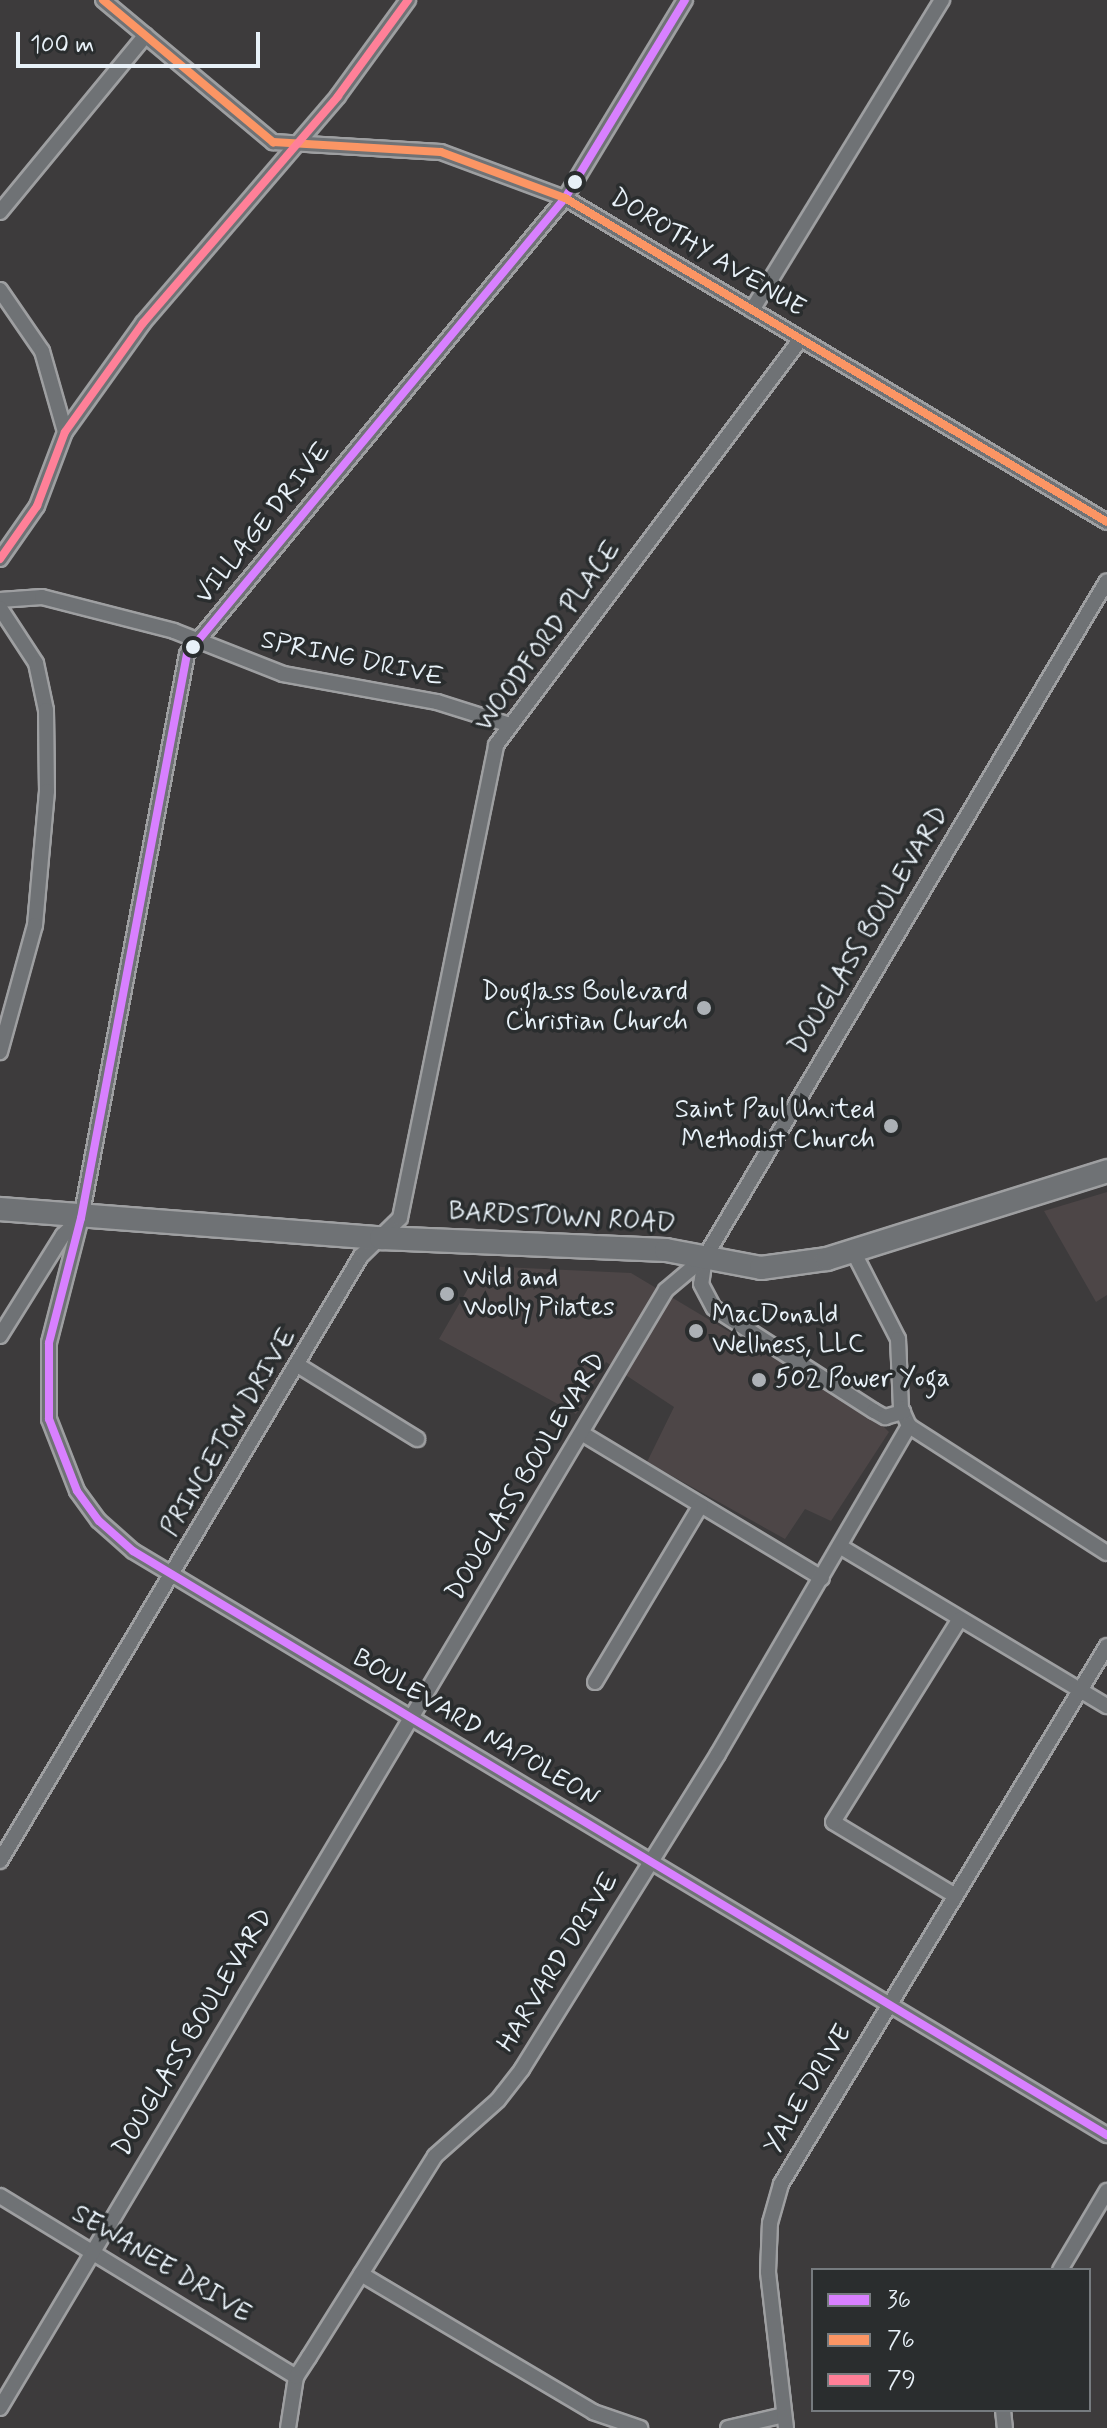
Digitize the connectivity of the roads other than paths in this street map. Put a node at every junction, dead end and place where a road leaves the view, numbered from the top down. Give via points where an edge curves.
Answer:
1 (103, 0) edge
2 (408, 0) edge
3 (685, 0) edge
4 (942, 0) edge
5 (146, 35) junction
6 (296, 147) junction
7 (565, 198) junction
8 (0, 212) edge
9 (0, 290) edge
10 (752, 310) junction
11 (800, 340) junction
12 (65, 432) junction
13 (1107, 522) edge
14 (0, 559) edge
15 (1107, 581) edge
16 (0, 600) edge
17 (0, 608) edge
18 (200, 640) junction
19 (510, 725) junction
20 (0, 1052) edge
21 (1107, 1171) edge
22 (0, 1209) edge
23 (81, 1218) junction
24 (381, 1238) junction
25 (853, 1251) junction
26 (705, 1257) junction
27 (0, 1336) edge
28 (299, 1366) junction
29 (909, 1424) junction
30 (583, 1434) junction
31 (417, 1439) dead end
32 (701, 1505) junction
33 (841, 1547) junction
34 (1107, 1553) edge
35 (173, 1576) junction
36 (822, 1578) junction
37 (960, 1619) junction
38 (1107, 1646) edge
39 (595, 1682) dead end
40 (1080, 1691) junction
41 (1107, 1706) edge
42 (410, 1718) junction
43 (0, 1861) edge
44 (651, 1861) junction
45 (954, 1895) junction
46 (888, 2005) junction
47 (1107, 2135) edge
48 (1107, 2191) edge
49 (0, 2196) edge
50 (91, 2250) junction
51 (1061, 2268) edge
52 (361, 2274) junction
53 (296, 2377) junction
54 (0, 2408) edge
55 (785, 2422) edge
56 (288, 2428) edge
57 (640, 2428) edge
58 (728, 2428) edge

1 - 5 street, DOROTHY AVENUE
2 - 6 street
3 - 7 street, VILLAGE DRIVE
4 - 10 street
5 - 6 street, DOROTHY AVENUE via 273,142
5 - 8 street
6 - 7 street, DOROTHY AVENUE via 397,146 441,152
6 - 12 street via 143,323
7 - 10 street, DOROTHY AVENUE
7 - 18 street, VILLAGE DRIVE
9 - 12 street via 42,351
10 - 11 street, DOROTHY AVENUE
11 - 13 street, DOROTHY AVENUE
11 - 19 street, WOODFORD PLACE
12 - 14 street via 37,506
15 - 26 street, DOUGLASS BOULEVARD
16 - 18 street, SPRING DRIVE via 42,597
17 - 20 street via 36,663 46,710 47,791 35,925
18 - 19 street, SPRING DRIVE via 283,674 437,702
18 - 23 street, VILLAGE DRIVE via 184,665
19 - 24 street, WOODFORD PLACE via 496,745 400,1218
21 - 25 main road, BARDSTOWN ROAD
22 - 23 main road, BARDSTOWN ROAD
23 - 24 main road, BARDSTOWN ROAD
23 - 27 street via 63,1235
23 - 35 street, BOULEVARD NAPOLEON via 47,1359 53,1436 71,1479 99,1521
24 - 26 main road, BARDSTOWN ROAD via 666,1250
24 - 28 street, PRINCETON DRIVE via 361,1256
25 - 26 main road, BARDSTOWN ROAD via 791,1267 746,1266
25 - 29 street via 898,1339
26 - 29 street via 701,1284 714,1308 874,1411
26 - 30 street, DOUGLASS BOULEVARD via 666,1290
28 - 31 street
28 - 35 street, PRINCETON DRIVE
29 - 33 street, HARVARD DRIVE
29 - 34 street
30 - 32 street
30 - 42 street, DOUGLASS BOULEVARD
32 - 36 street
32 - 39 street
33 - 36 street, HARVARD DRIVE
33 - 37 street
35 - 42 street, BOULEVARD NAPOLEON
35 - 43 street, PRINCETON DRIVE
36 - 44 street, HARVARD DRIVE
37 - 40 street
37 - 45 street via 833,1822
38 - 40 street, YALE DRIVE
40 - 41 street
40 - 45 street, YALE DRIVE
42 - 44 street, BOULEVARD NAPOLEON
42 - 50 street, DOUGLASS BOULEVARD
44 - 46 street, BOULEVARD NAPOLEON
44 - 52 street, HARVARD DRIVE via 522,2069 498,2100 435,2156
45 - 46 street, YALE DRIVE
46 - 47 street, BOULEVARD NAPOLEON
46 - 55 street, YALE DRIVE via 781,2184 772,2213 769,2287
48 - 51 street
49 - 50 street, SEWANEE DRIVE
50 - 53 street, SEWANEE DRIVE
50 - 54 street, DOUGLASS BOULEVARD
52 - 53 street, HARVARD DRIVE
52 - 57 street via 593,2412
53 - 56 street, HARVARD DRIVE
55 - 58 street

